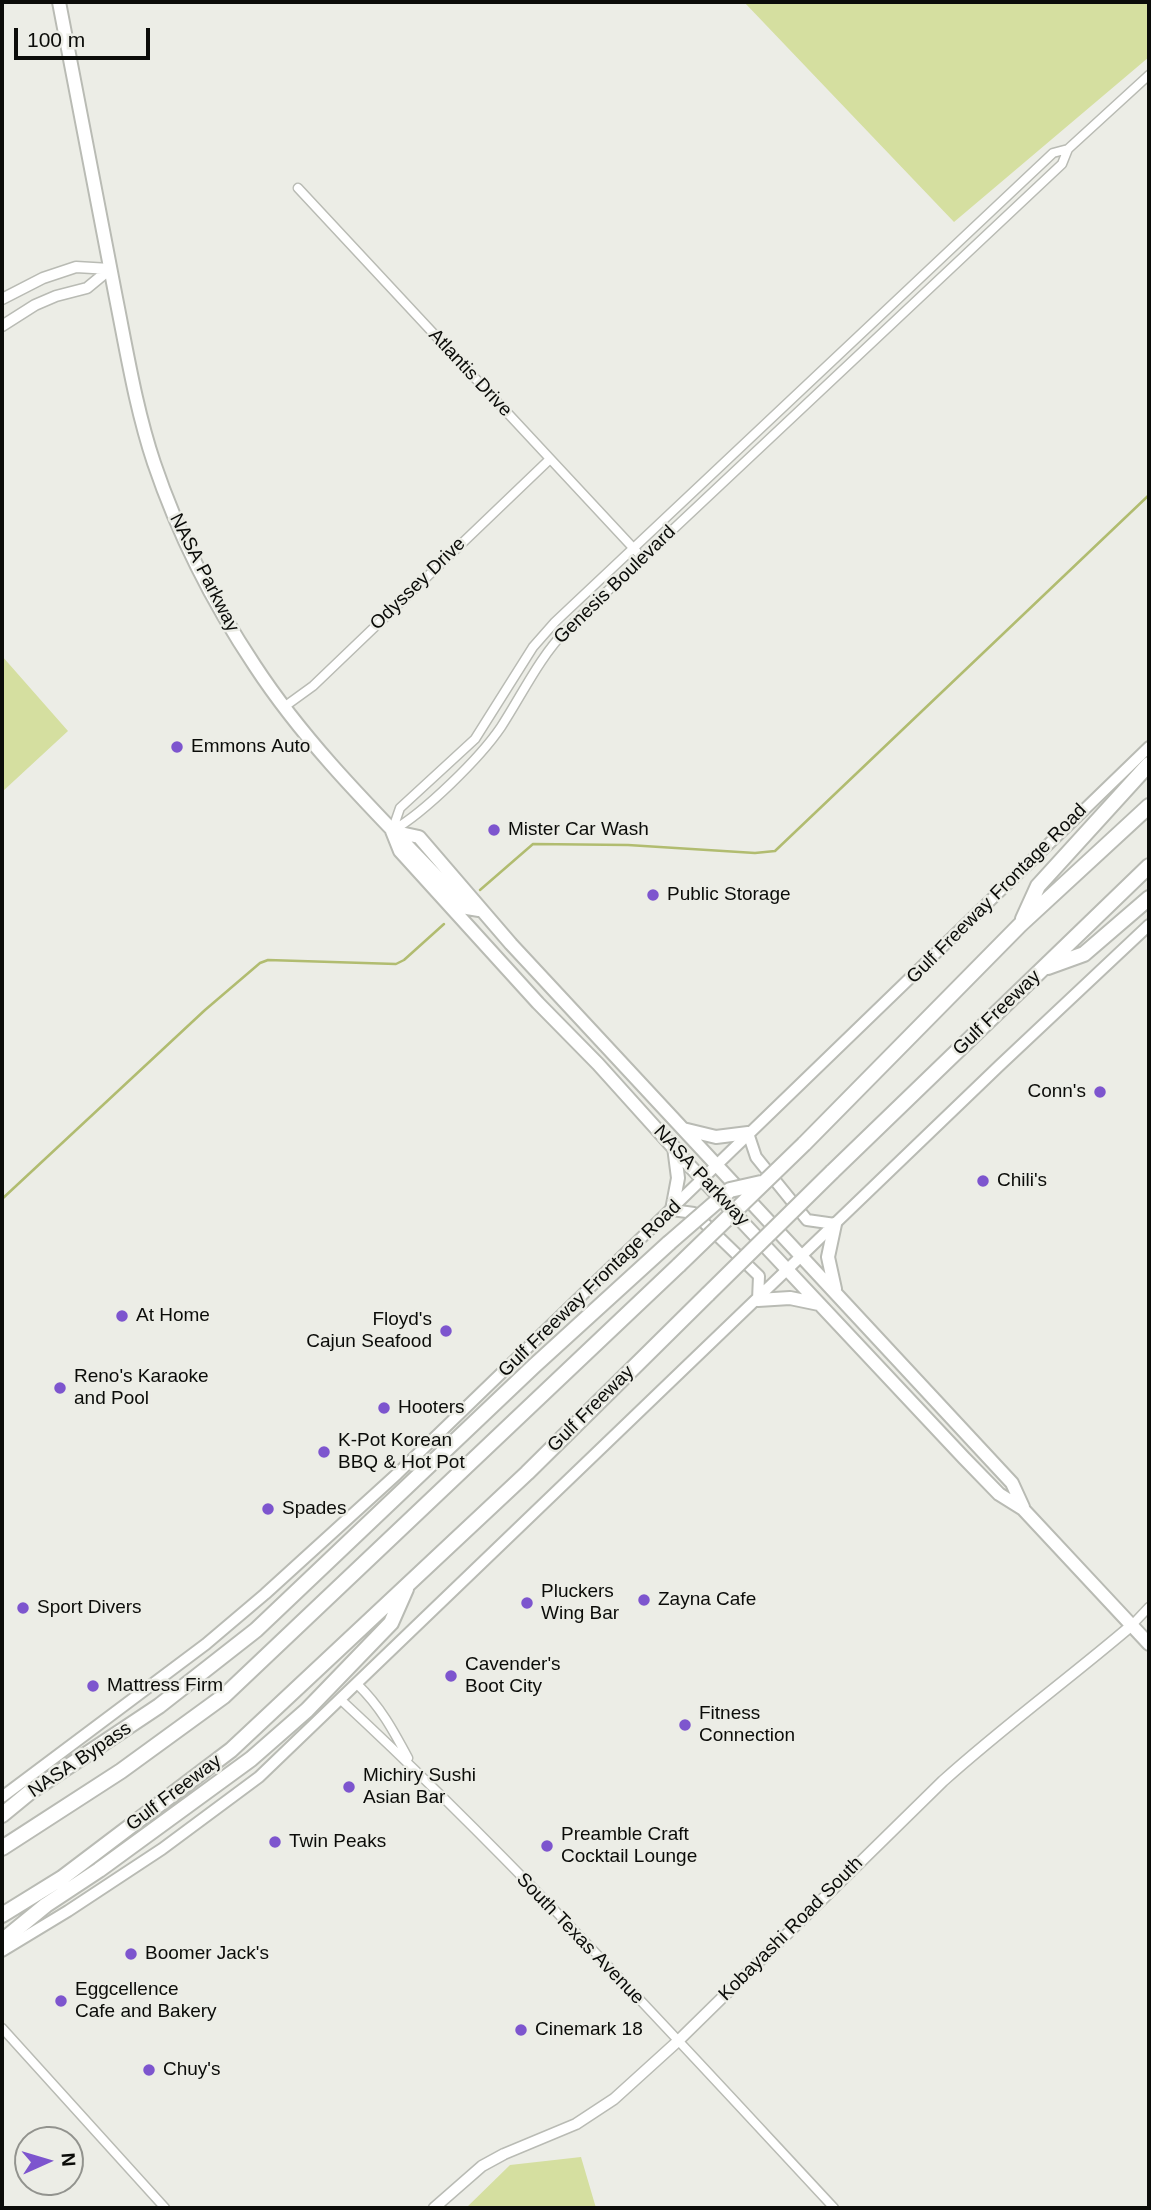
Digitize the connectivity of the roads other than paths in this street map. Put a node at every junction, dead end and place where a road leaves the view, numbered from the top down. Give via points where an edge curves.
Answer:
1 (59, 2) edge
2 (1149, 75) edge
3 (1068, 149) junction
4 (298, 188) dead end
5 (110, 269) junction
6 (2, 299) edge
7 (2, 326) edge
8 (850, 345) junction
9 (859, 355) junction
10 (743, 446) junction
11 (752, 456) junction
12 (550, 459) junction
13 (634, 549) junction
14 (642, 558) junction
15 (284, 707) junction
16 (1149, 747) edge
17 (1149, 764) edge
18 (1149, 806) edge
19 (392, 831) junction
20 (1149, 866) edge
21 (1149, 898) edge
22 (1020, 925) junction
23 (1149, 925) edge
24 (511, 944) junction
25 (496, 958) junction
26 (1040, 971) junction
27 (681, 1128) junction
28 (748, 1133) junction
29 (674, 1147) junction
30 (717, 1167) junction
31 (703, 1180) junction
32 (763, 1183) junction
33 (672, 1210) junction
34 (835, 1224) junction
35 (802, 1256) junction
36 (788, 1269) junction
37 (836, 1293) junction
38 (758, 1300) junction
39 (820, 1304) junction
40 (1023, 1509) junction
41 (409, 1582) junction
42 (1149, 1608) edge
43 (1132, 1625) junction
44 (1149, 1644) edge
45 (357, 1684) junction
46 (340, 1699) junction
47 (411, 1764) junction
48 (2, 1797) edge
49 (2, 1815) edge
50 (2, 1848) edge
51 (2, 1916) edge
52 (2, 1941) edge
53 (2, 1951) edge
54 (2, 2028) edge
55 (678, 2040) junction
56 (165, 2208) edge
57 (434, 2208) edge
58 (834, 2208) edge

1 - 5 main road, NASA Parkway
2 - 3 street, Genesis Boulevard
3 - 8 street, Genesis Boulevard via 1053,153
3 - 9 street, Genesis Boulevard via 1062,164
4 - 12 street, Atlantis Drive
5 - 6 street via 76,267
5 - 7 street via 87,288 35,305
5 - 15 main road, NASA Parkway via 138,405 160,481 229,625
8 - 9 street
8 - 10 street, Genesis Boulevard
9 - 11 street, Genesis Boulevard
10 - 11 street
10 - 13 street, Genesis Boulevard
11 - 14 street, Genesis Boulevard
12 - 13 street, Atlantis Drive
12 - 15 street, Odyssey Drive via 313,686
13 - 14 street, Atlantis Drive
13 - 19 street, Genesis Boulevard via 544,634 478,736 400,808
14 - 19 street, Genesis Boulevard via 554,642 483,750 411,820
15 - 19 main road, NASA Parkway
16 - 28 main road, Gulf Freeway Frontage Road
17 - 22 highway via 1038,886
18 - 22 highway
19 - 24 main road, NASA Parkway via 419,837
19 - 25 main road, NASA Parkway via 400,851
20 - 26 highway, Gulf Freeway
21 - 26 highway via 1084,954
22 - 32 highway, bridge
23 - 34 main road
24 - 25 main road
24 - 27 main road, NASA Parkway
25 - 29 main road, NASA Parkway
26 - 41 highway, Gulf Freeway, bridge via 527,1473
27 - 28 main road via 716,1137
27 - 30 main road, NASA Parkway
28 - 30 main road, Gulf Freeway Frontage Road
28 - 34 main road via 756,1157 807,1220
29 - 31 main road, NASA Parkway
29 - 33 main road via 678,1178
30 - 31 main road, Gulf Freeway Frontage Road
30 - 35 main road, NASA Parkway
31 - 33 main road, Gulf Freeway Frontage Road
31 - 36 main road, NASA Parkway
32 - 49 highway, NASA Bypass, bridge via 730,1190 670,1243 257,1630 159,1706
32 - 50 highway, bridge via 224,1696 121,1771
33 - 38 main road via 694,1213 759,1276
33 - 48 main road, Gulf Freeway Frontage Road via 265,1594 206,1644
34 - 35 main road
34 - 37 main road via 828,1256
35 - 36 main road
35 - 37 main road, NASA Parkway
36 - 38 main road
36 - 39 main road, NASA Parkway
37 - 40 main road, NASA Parkway via 1012,1483
38 - 39 main road via 790,1298
38 - 45 main road
39 - 40 main road, NASA Parkway via 999,1494
40 - 43 main road, NASA Parkway
41 - 51 highway, Gulf Freeway via 231,1750 62,1878
41 - 52 highway via 391,1623 307,1710 251,1759
42 - 43 street
43 - 44 main road, NASA Parkway
43 - 55 street, Kobayashi Road South via 984,1743
45 - 46 main road
45 - 47 street, South Texas Avenue via 390,1723
46 - 47 street, South Texas Avenue
46 - 53 main road via 259,1777 162,1849
47 - 55 street, South Texas Avenue
54 - 56 street
55 - 57 street, Kobayashi Road South via 599,2111 482,2165
55 - 58 street, South Texas Avenue

